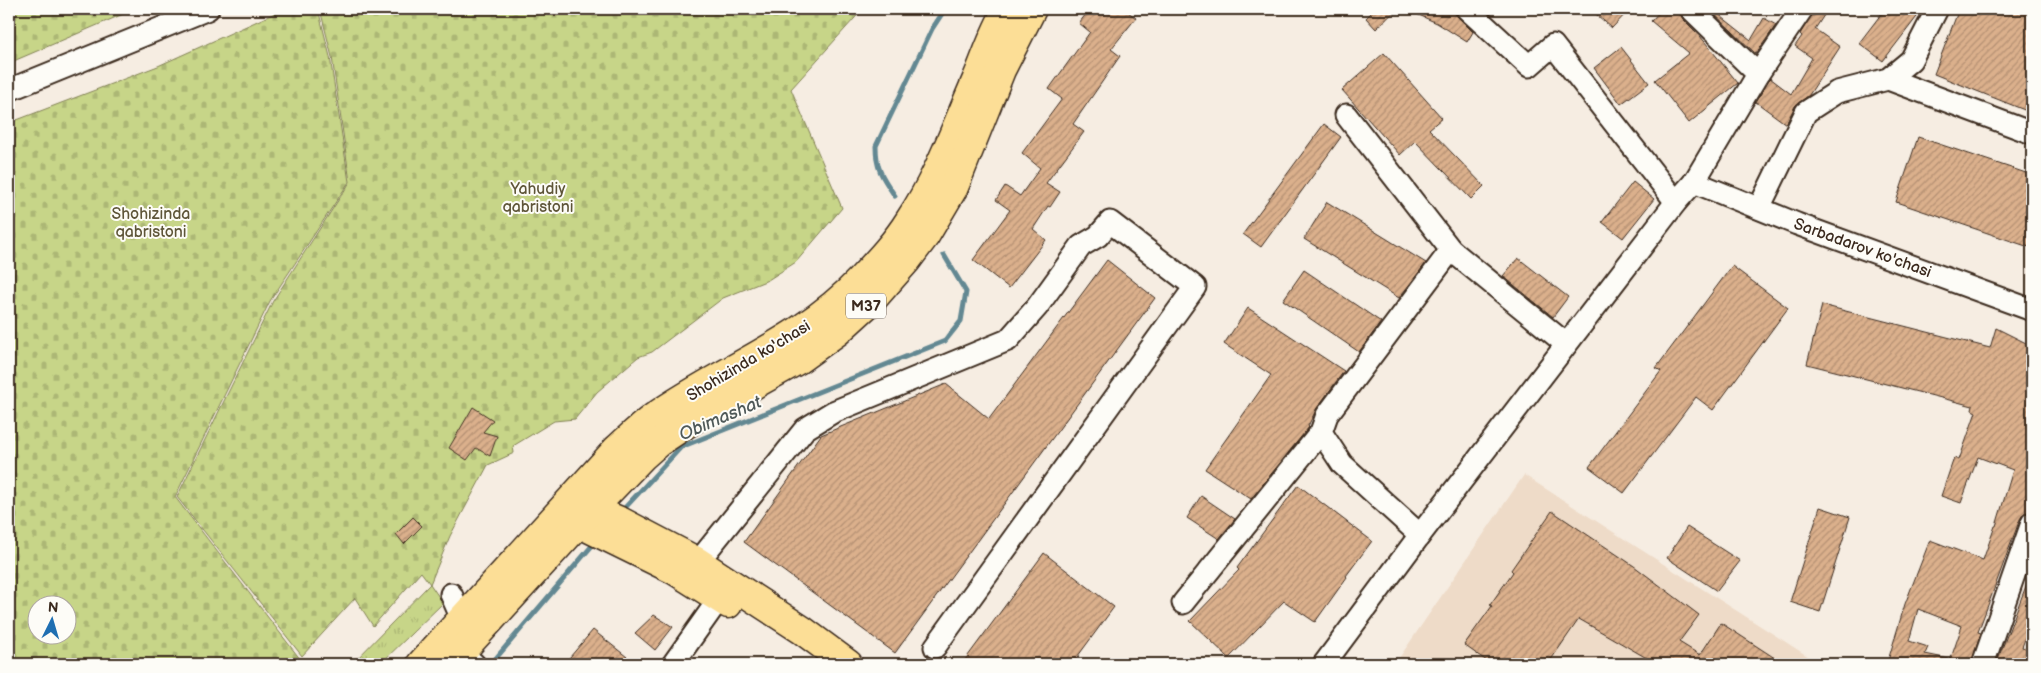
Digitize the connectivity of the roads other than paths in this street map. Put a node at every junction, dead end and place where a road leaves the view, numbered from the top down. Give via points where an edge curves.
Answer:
1 (208, 9) edge
2 (1008, 9) edge
3 (1032, 9) edge
4 (1467, 9) edge
5 (1691, 9) edge
6 (1802, 9) edge
7 (1938, 9) edge
8 (1758, 74) junction
9 (1888, 79) junction
10 (9, 90) edge
11 (1346, 115) dead end
12 (2032, 134) edge
13 (1694, 182) junction
14 (1676, 202) junction
15 (1759, 208) junction
16 (1451, 250) junction
17 (2032, 310) edge
18 (1566, 344) junction
19 (1321, 432) junction
20 (576, 510) junction
21 (2032, 523) edge
22 (1420, 535) junction
23 (698, 562) junction
24 (451, 594) dead end
25 (719, 599) junction
26 (1183, 603) dead end
27 (462, 619) junction
28 (935, 647) dead end
29 (462, 660) edge
30 (421, 664) edge
31 (672, 664) edge
32 (816, 664) edge
33 (848, 664) edge
34 (1324, 664) edge
35 (1983, 664) edge

1 - 10 street
2 - 20 main road, Shohizinda ko'chasi / M37 via 920,204 860,280 810,323 654,417 617,449
3 - 20 main road, Shohizinda ko'chasi / M37 via 1000,70 954,186 907,260 871,301 837,332 798,360 698,416 659,442
4 - 14 street via 1529,66 1553,45
5 - 8 street
6 - 8 street
7 - 9 street via 1911,60
8 - 13 street
9 - 12 street
9 - 15 street via 1837,92 1806,112
11 - 16 street
13 - 14 street
13 - 15 street, Sarbadarov ko'chasi
14 - 18 street
15 - 17 street, Sarbadarov ko'chasi
16 - 18 street
16 - 19 street via 1327,415
18 - 22 street
19 - 22 street via 1342,464
19 - 26 street
20 - 23 main road via 620,521
20 - 25 main road
20 - 27 main road, Shohizinda ko'chasi
20 - 29 main road, Shohizinda ko'chasi
21 - 35 street
22 - 34 street
23 - 28 street via 804,429 833,412 1008,340 1037,307 1081,246 1098,236 1110,222 1195,287
23 - 33 main road
24 - 27 street
25 - 31 street
25 - 32 main road
27 - 30 main road, Shohizinda ko'chasi

